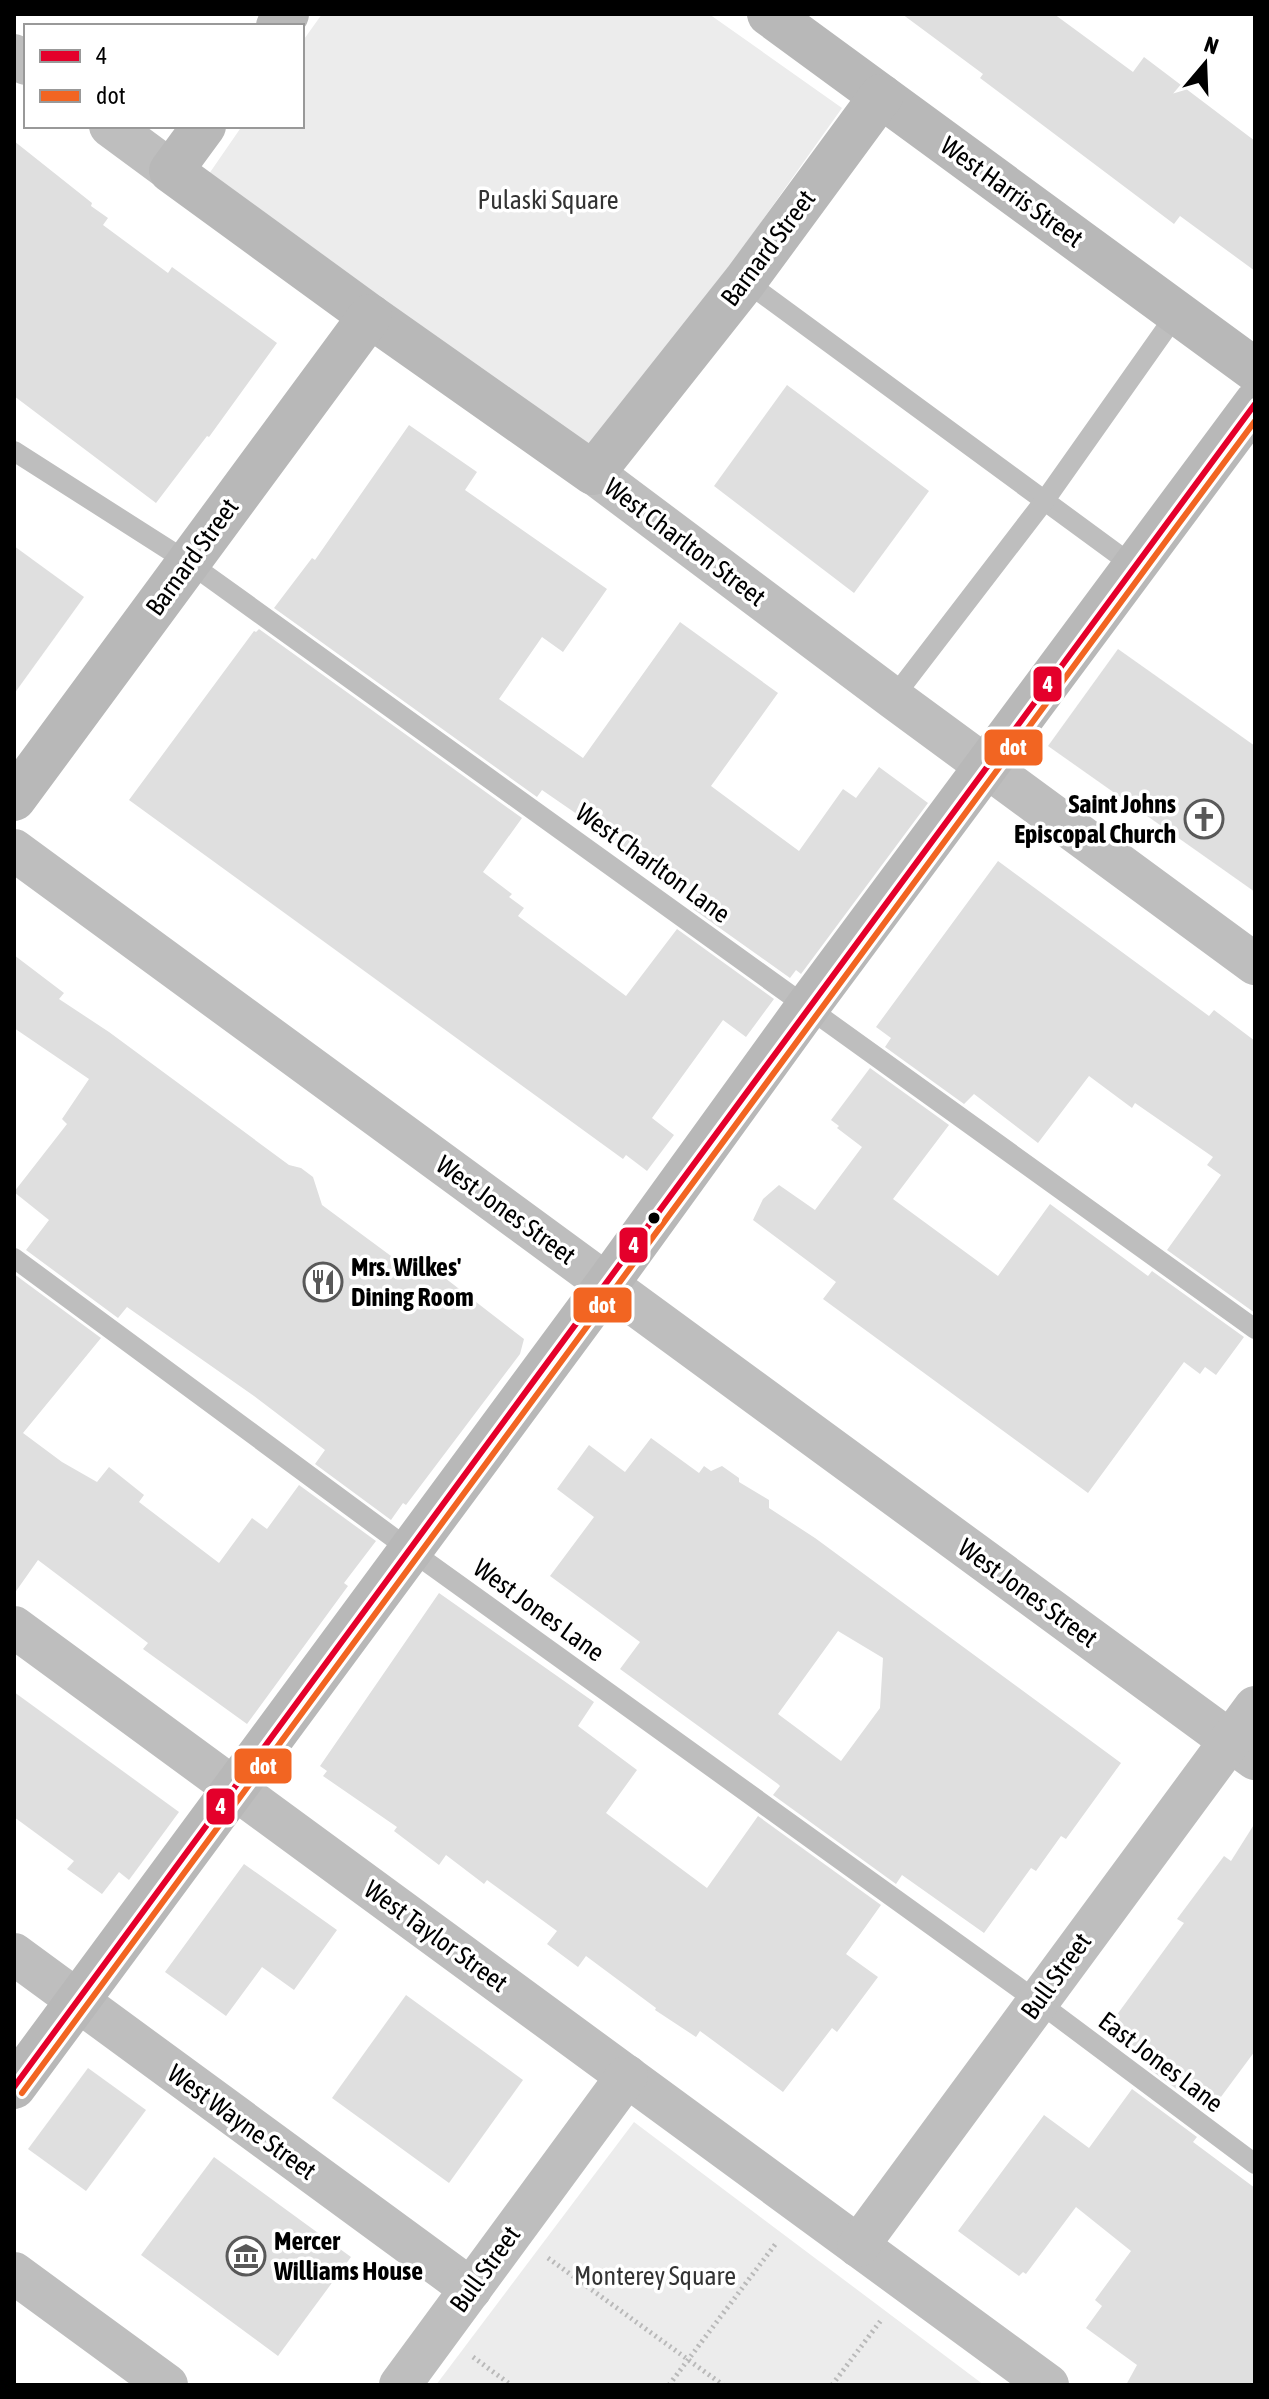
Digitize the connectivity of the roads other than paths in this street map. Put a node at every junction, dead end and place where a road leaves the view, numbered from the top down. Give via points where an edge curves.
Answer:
1 (769, 14) edge
2 (881, 96) junction
3 (113, 128) edge
4 (203, 128) edge
5 (171, 171) junction
6 (745, 281) junction
7 (1177, 313) junction
8 (370, 316) junction
9 (1255, 370) edge
10 (1255, 404) edge
11 (14, 451) edge
12 (593, 473) junction
13 (1045, 500) junction
14 (188, 562) junction
15 (1135, 567) junction
16 (893, 698) junction
17 (987, 768) junction
18 (14, 799) edge
19 (14, 850) edge
20 (1255, 964) edge
21 (808, 1006) junction
22 (14, 1258) edge
23 (607, 1284) junction
24 (1255, 1329) edge
25 (410, 1550) junction
26 (14, 1627) edge
27 (1255, 1707) edge
28 (1242, 1750) edge
29 (234, 1788) junction
30 (14, 1954) edge
31 (78, 2001) junction
32 (1037, 2001) junction
33 (627, 2076) junction
34 (14, 2087) edge
35 (1255, 2164) edge
36 (858, 2246) junction
37 (14, 2273) edge
38 (471, 2289) junction
39 (167, 2385) edge
40 (400, 2385) edge
41 (1048, 2385) edge

1 - 2 street, West Harris Street
2 - 6 street, Barnard Street
2 - 7 street, West Harris Street
3 - 5 street, West Charlton Street
4 - 5 street
5 - 8 street, West Charlton Street
6 - 12 street, Barnard Street
6 - 13 lane
7 - 9 street, West Harris Street
7 - 13 lane
8 - 12 street, West Charlton Street
8 - 14 street, Barnard Street
10 - 15 street
11 - 14 lane, West Charlton Lane
12 - 16 street, West Charlton Street
13 - 15 lane
13 - 16 lane
14 - 18 street, Barnard Street
14 - 21 lane, West Charlton Lane
15 - 17 street
16 - 17 street, West Charlton Street
17 - 20 street, West Charlton Street
17 - 21 street
19 - 23 street, West Jones Street
21 - 23 street
21 - 24 lane, West Charlton Lane
22 - 25 lane, West Jones Lane
23 - 25 street
23 - 28 street, West Jones Street
25 - 29 street
25 - 32 lane, West Jones Lane
26 - 29 street, West Taylor Street
27 - 28 street, Bull Street
28 - 32 street, Bull Street
29 - 31 street
29 - 33 street, West Taylor Street
30 - 31 street, West Wayne Street
31 - 34 street
31 - 38 street, West Wayne Street
32 - 35 lane, East Jones Lane
32 - 36 street, Bull Street
33 - 36 street, West Taylor Street
33 - 38 street, Bull Street
36 - 41 street, West Taylor Street
37 - 39 street
38 - 40 street, Bull Street

